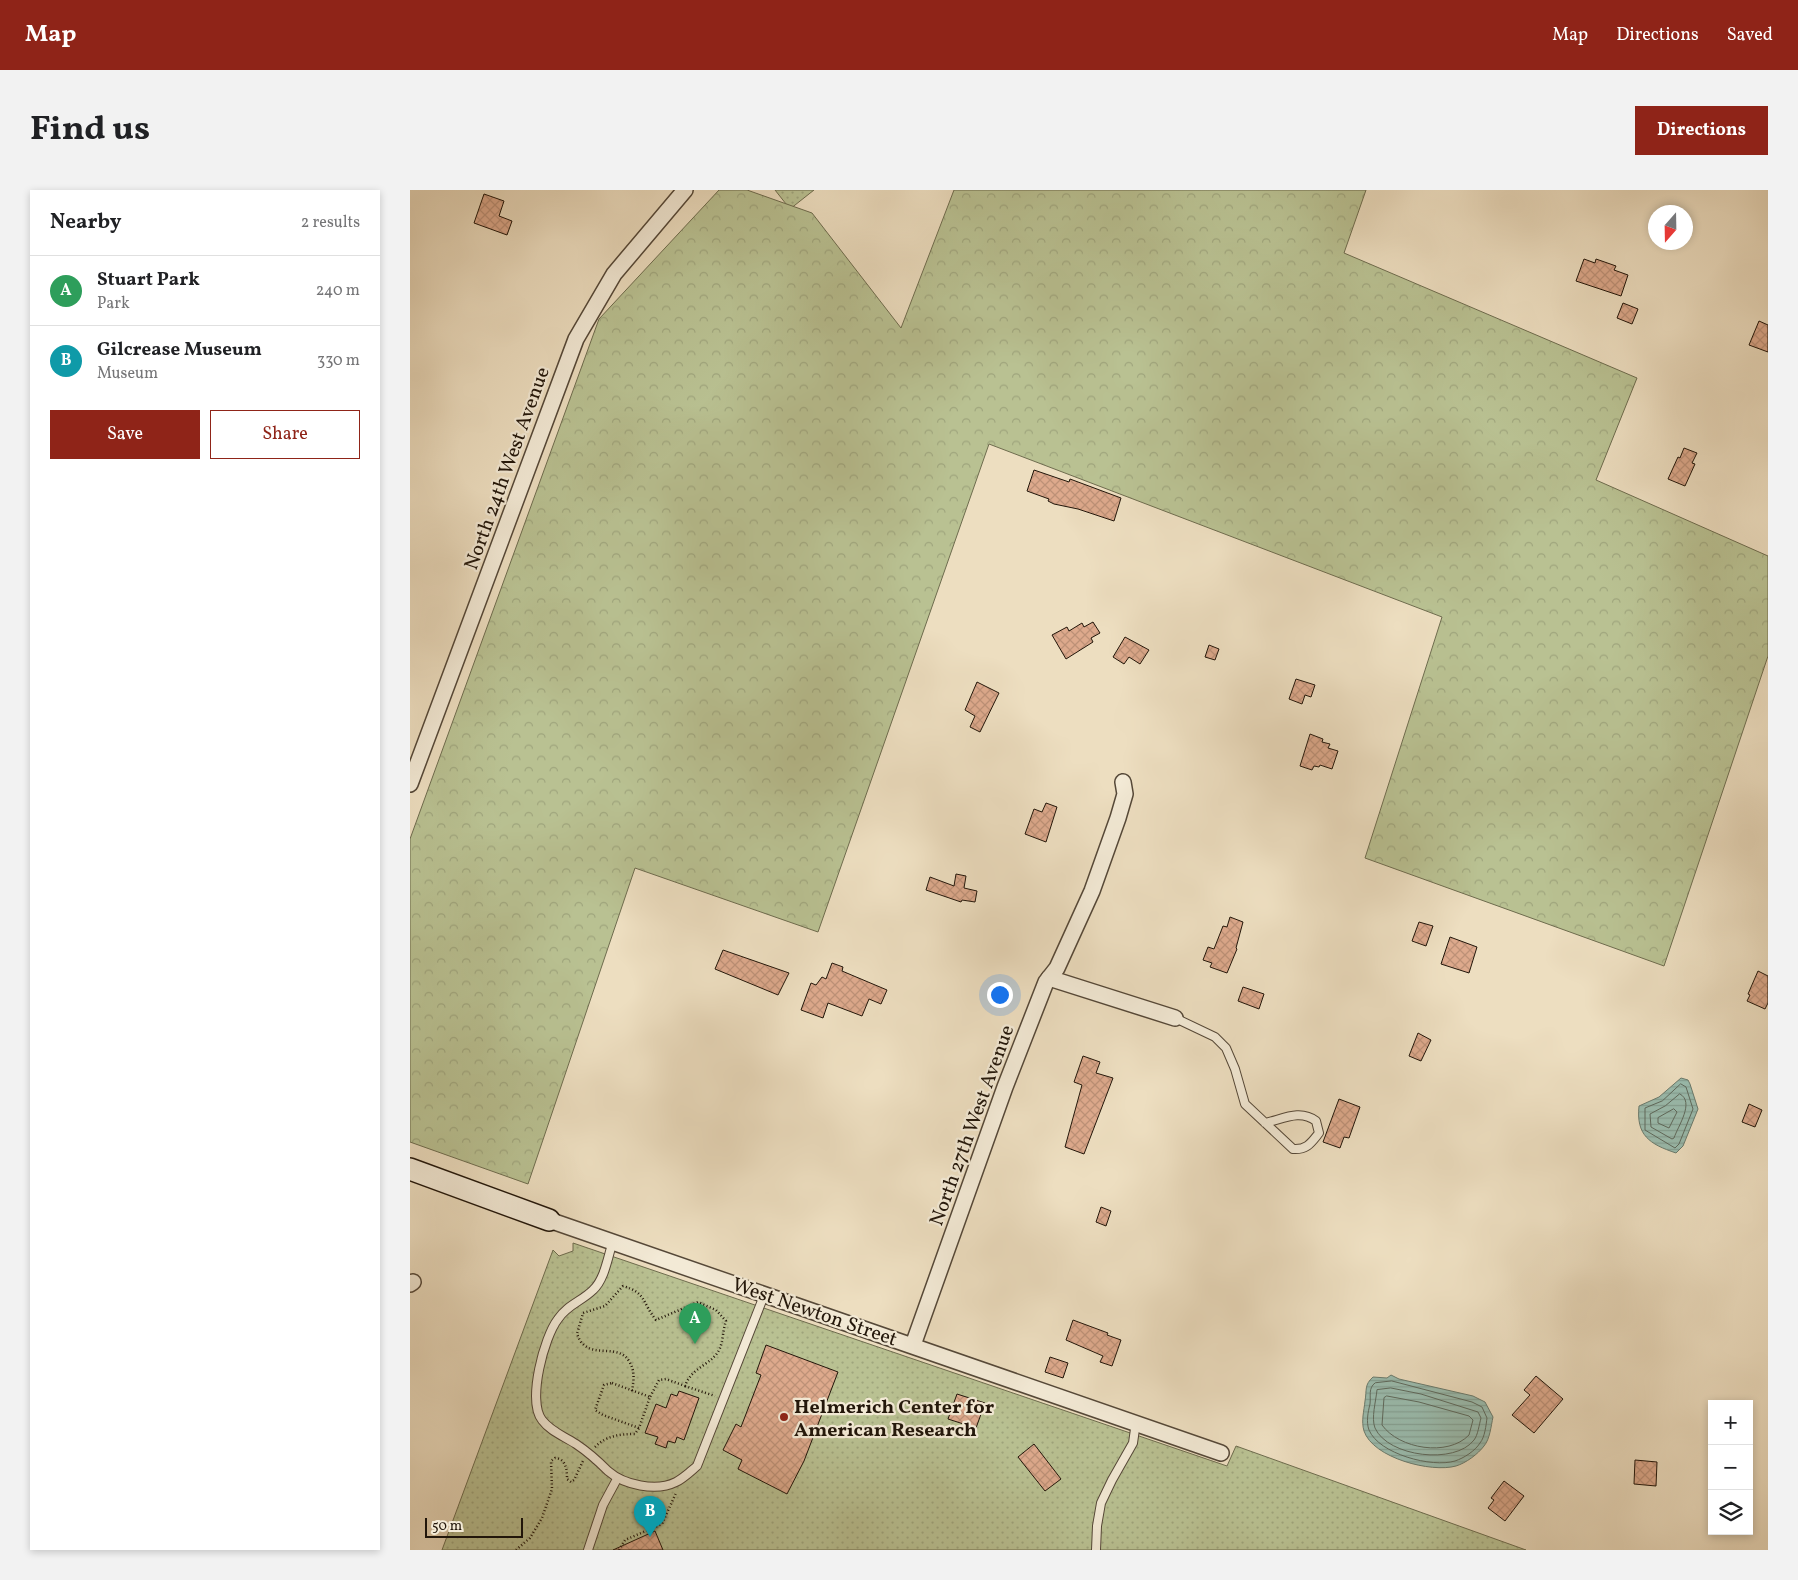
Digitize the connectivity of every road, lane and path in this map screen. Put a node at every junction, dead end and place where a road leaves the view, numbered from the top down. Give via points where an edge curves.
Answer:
1 (684, 190) edge
2 (1123, 782) dead end
3 (410, 784) edge
4 (1049, 978) junction
5 (1175, 1018) joint
6 (1265, 1123) junction
7 (410, 1169) edge
8 (549, 1220) joint
9 (613, 1241) junction
10 (765, 1293) junction
11 (913, 1345) junction
12 (685, 1386) junction
13 (632, 1390) junction
14 (650, 1397) junction
15 (724, 1399) junction
16 (1136, 1422) junction
17 (639, 1428) junction
18 (1221, 1453) dead end
19 (589, 1454) junction
20 (617, 1479) junction
21 (677, 1492) dead end
22 (516, 1550) edge
23 (588, 1550) edge
24 (619, 1550) edge
25 (1096, 1550) edge

1 - 3 street, North 24th West Avenue via 614,274 576,339
2 - 4 street, North 27th West Avenue via 1125,794 1092,891 1057,968
4 - 5 street
4 - 11 street, North 27th West Avenue via 1005,1087
5 - 6 lane via 1215,1037 1226,1048 1236,1069 1245,1104
6 - 6 lane via 1293,1149 1302,1150 1319,1133 1316,1121 1308,1114
7 - 8 street, West Newton Street
8 - 9 street, West Newton Street
9 - 10 street, West Newton Street
9 - 19 lane via 601,1277 593,1290 568,1306 557,1320 538,1366 537,1406 541,1419 554,1432
10 - 11 street, West Newton Street
10 - 15 lane
11 - 16 street, West Newton Street
12 - 13 path via 689,1376 720,1348 726,1321 716,1310 698,1302 656,1320 637,1290 622,1286 605,1306 583,1313 577,1334 583,1344 595,1350 617,1351 626,1356 635,1378
12 - 14 path via 666,1379 659,1380
12 - 15 path
13 - 14 path
13 - 17 path via 612,1383 604,1385 595,1410
14 - 17 path
15 - 20 lane via 697,1466 676,1482 652,1486
16 - 18 street, West Newton Street
16 - 25 lane via 1134,1443 1102,1503
17 - 19 path via 635,1434 617,1434 600,1442
19 - 20 lane
19 - 22 path via 570,1482 566,1464 560,1458 551,1461 552,1489 542,1518 530,1538
20 - 23 lane via 603,1505
21 - 24 path via 662,1524 625,1540

